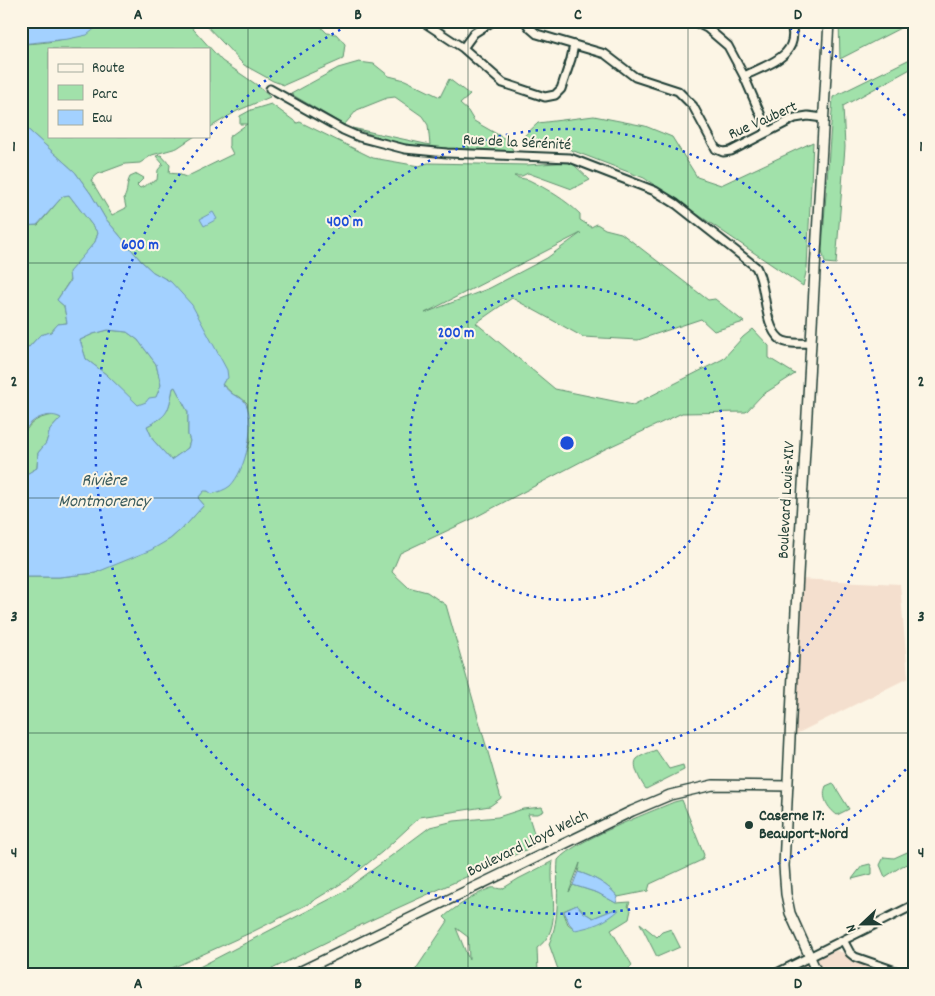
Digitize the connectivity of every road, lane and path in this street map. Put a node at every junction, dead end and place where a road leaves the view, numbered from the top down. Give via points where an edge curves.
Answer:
1 (422, 21) edge
2 (493, 21) edge
3 (525, 21) edge
4 (693, 21) edge
5 (790, 21) edge
6 (829, 21) edge
7 (709, 24) edge
8 (574, 45) junction
9 (463, 48) junction
10 (744, 76) junction
11 (270, 89) dead end
12 (823, 118) junction
13 (768, 132) junction
14 (811, 344) junction
15 (788, 786) junction
16 (914, 905) edge
17 (843, 940) junction
18 (809, 956) junction
19 (293, 975) edge
20 (773, 975) edge
21 (818, 975) edge
22 (908, 975) edge

1 - 9 street
2 - 9 street via 474,33
3 - 8 street, Rue Vaubert via 537,34
4 - 7 street
5 - 10 street via 792,35 788,52
6 - 12 main road, Boulevard Louis-XIV
7 - 10 street via 728,46
8 - 9 street via 560,89 555,95 545,98 502,83
8 - 13 street, Rue Vaubert via 605,54 635,77 678,91 693,106 716,149 731,151
10 - 13 street
11 - 14 street, Rue de la Sérénité via 359,137 405,149 570,158 655,191 756,267 771,324 780,340
12 - 13 street, Rue Vaubert via 795,118
12 - 14 main road, Boulevard Louis-XIV
14 - 15 main road, Boulevard Louis-XIV
15 - 18 main road, Boulevard Louis-XIV via 784,866 786,894 790,913
15 - 19 main road, Boulevard Lloyd Welch via 713,785 670,794
16 - 17 street
17 - 18 street
17 - 22 street via 855,957
18 - 20 street
18 - 21 main road, Boulevard Louis-XIV

